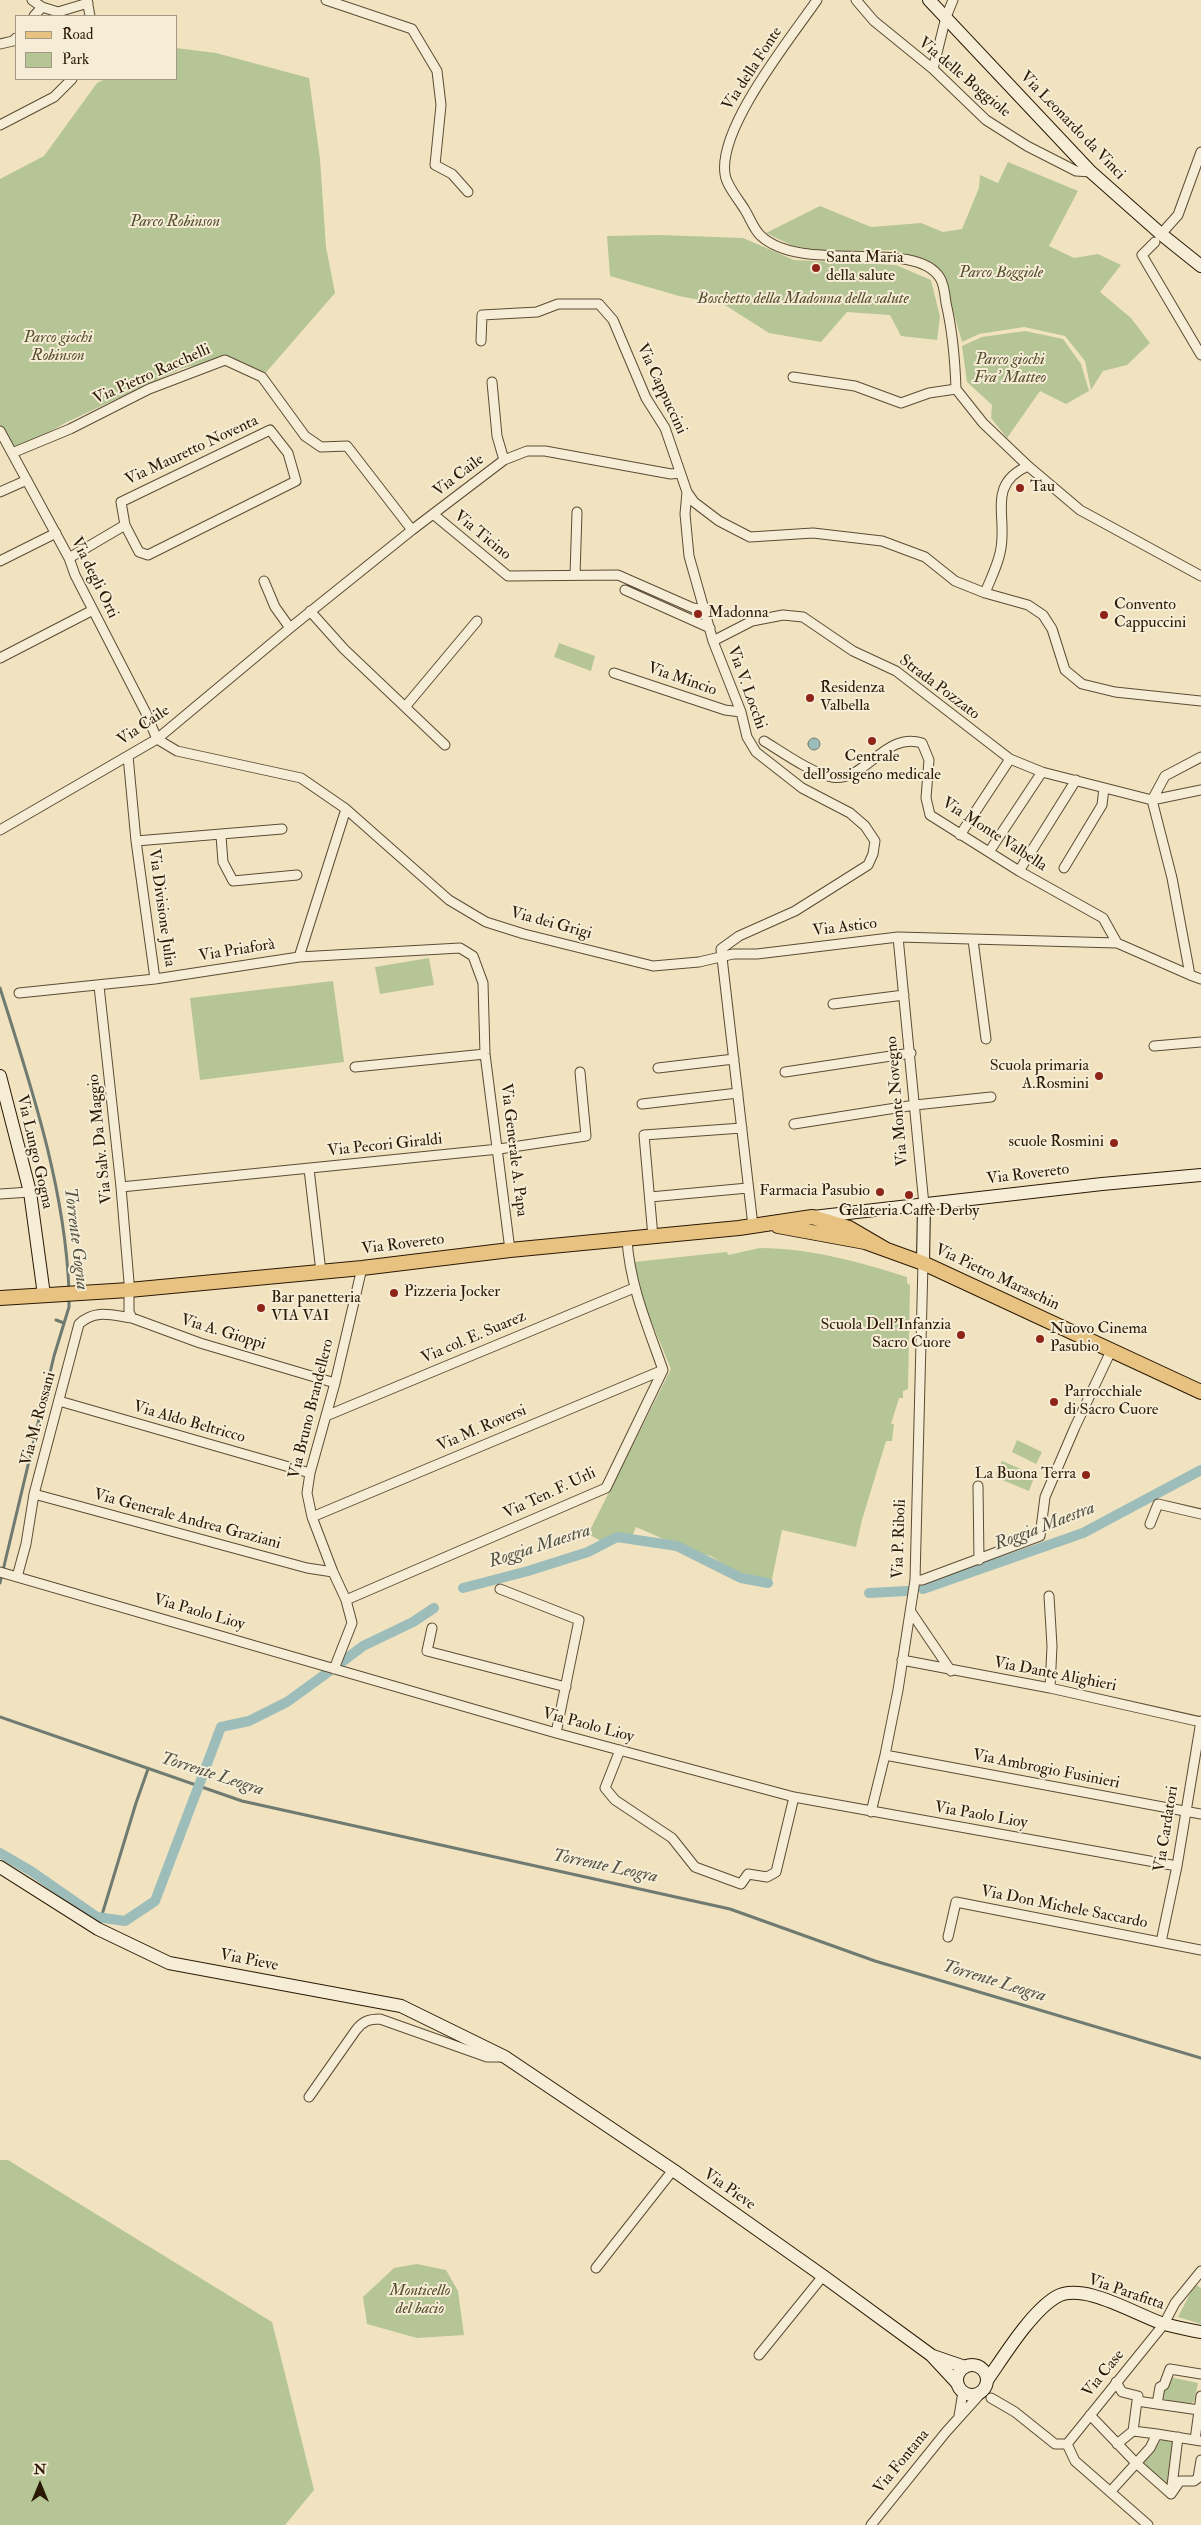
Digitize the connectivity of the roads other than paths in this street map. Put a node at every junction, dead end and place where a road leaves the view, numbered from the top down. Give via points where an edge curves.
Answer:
1 (32, 0) edge
2 (326, 0) edge
3 (817, 0) edge
4 (856, 0) edge
5 (929, 0) edge
6 (953, 0) edge
7 (88, 2) edge
8 (42, 7) junction
9 (35, 15) edge
10 (90, 15) edge
11 (946, 18) junction
12 (15, 39) edge
13 (0, 44) edge
14 (933, 69) junction
15 (71, 80) edge
16 (0, 125) edge
17 (1201, 152) edge
18 (1091, 172) junction
19 (468, 192) dead end
20 (1158, 238) junction
21 (1201, 266) edge
22 (480, 341) dead end
23 (1201, 355) edge
24 (793, 377) dead end
25 (492, 382) dead end
26 (956, 389) junction
27 (0, 431) edge
28 (12, 453) junction
29 (504, 460) junction
30 (1028, 466) junction
31 (680, 473) junction
32 (27, 480) junction
33 (0, 492) edge
34 (687, 492) junction
35 (576, 512) dead end
36 (433, 514) junction
37 (125, 524) junction
38 (412, 530) junction
39 (56, 533) junction
40 (69, 558) junction
41 (0, 561) edge
42 (575, 575) junction
43 (1201, 576) edge
44 (264, 581) dead end
45 (625, 590) dead end
46 (985, 593) junction
47 (93, 610) junction
48 (705, 610) junction
49 (310, 611) junction
50 (477, 621) dead end
51 (290, 628) junction
52 (710, 628) junction
53 (713, 641) junction
54 (0, 658) edge
55 (614, 673) dead end
56 (1201, 701) edge
57 (405, 707) junction
58 (741, 712) junction
59 (157, 740) junction
60 (764, 741) dead end
61 (445, 745) dead end
62 (128, 756) junction
63 (1201, 757) edge
64 (1010, 759) junction
65 (1042, 772) junction
66 (1076, 780) junction
67 (1104, 788) junction
68 (1201, 790) edge
69 (1152, 800) junction
70 (346, 809) junction
71 (282, 829) dead end
72 (0, 830) edge
73 (960, 835) junction
74 (221, 836) junction
75 (136, 842) junction
76 (989, 852) junction
77 (1064, 868) dead end
78 (1019, 871) junction
79 (297, 875) dead end
80 (898, 937) junction
81 (973, 940) junction
82 (1117, 943) junction
83 (460, 948) joint
84 (299, 957) junction
85 (722, 958) junction
86 (1190, 975) junction
87 (155, 979) junction
88 (1201, 979) edge
89 (99, 986) junction
90 (19, 992) dead end
91 (904, 995) junction
92 (833, 1004) dead end
93 (986, 1038) dead end
94 (1201, 1042) edge
95 (1154, 1046) dead end
96 (911, 1053) junction
97 (485, 1054) junction
98 (734, 1059) junction
99 (355, 1067) dead end
100 (658, 1068) dead end
101 (580, 1072) dead end
102 (784, 1072) dead end
103 (0, 1076) edge
104 (738, 1093) junction
105 (991, 1097) dead end
106 (642, 1104) dead end
107 (915, 1105) junction
108 (794, 1124) dead end
109 (742, 1128) junction
110 (499, 1149) junction
111 (309, 1169) junction
112 (1201, 1175) edge
113 (122, 1187) junction
114 (748, 1188) junction
115 (30, 1192) junction
116 (0, 1194) edge
117 (650, 1197) junction
118 (924, 1205) junction
119 (853, 1219) junction
120 (807, 1222) junction
121 (759, 1225) junction
122 (653, 1237) junction
123 (627, 1240) junction
124 (885, 1249) junction
125 (510, 1250) junction
126 (923, 1263) junction
127 (362, 1268) junction
128 (321, 1272) junction
129 (634, 1288) junction
130 (128, 1290) junction
131 (44, 1295) junction
132 (0, 1298) edge
133 (132, 1318) junction
134 (1111, 1350) junction
135 (663, 1370) junction
136 (335, 1383) junction
137 (1201, 1392) edge
138 (60, 1401) junction
139 (326, 1416) junction
140 (310, 1473) junction
141 (978, 1486) dead end
142 (34, 1494) junction
143 (1201, 1514) edge
144 (312, 1517) junction
145 (1150, 1524) dead end
146 (979, 1560) junction
147 (333, 1572) junction
148 (9, 1575) edge
149 (915, 1580) junction
150 (500, 1589) dead end
151 (1049, 1596) dead end
152 (346, 1600) junction
153 (911, 1612) junction
154 (432, 1628) dead end
155 (902, 1660) junction
156 (334, 1669) junction
157 (951, 1671) junction
158 (566, 1687) junction
159 (1050, 1688) junction
160 (1201, 1721) edge
161 (556, 1734) junction
162 (620, 1750) junction
163 (885, 1755) junction
164 (794, 1796) junction
165 (1185, 1811) junction
166 (871, 1812) junction
167 (1201, 1814) edge
168 (1178, 1866) junction
169 (0, 1867) edge
170 (948, 1937) dead end
171 (1162, 1942) junction
172 (1201, 1950) edge
173 (505, 2058) junction
174 (309, 2097) dead end
175 (672, 2170) junction
176 (596, 2268) dead end
177 (1201, 2271) edge
178 (822, 2276) junction
179 (1164, 2324) junction
180 (1201, 2332) edge
181 (1004, 2353) junction
182 (759, 2355) dead end
183 (931, 2355) junction
184 (971, 2366) junction
185 (1201, 2374) edge
186 (988, 2379) junction
187 (1116, 2382) junction
188 (960, 2388) junction
189 (987, 2395) junction
190 (1201, 2396) edge
191 (1137, 2401) junction
192 (1157, 2404) junction
193 (1199, 2410) junction
194 (1090, 2415) junction
195 (958, 2419) junction
196 (1133, 2431) junction
197 (1157, 2434) junction
198 (1178, 2437) junction
199 (1198, 2440) edge
200 (1067, 2444) junction
201 (1117, 2444) junction
202 (1201, 2460) edge
203 (1136, 2463) junction
204 (1110, 2492) junction
205 (1171, 2494) junction
206 (871, 2525) edge
207 (1148, 2525) edge

1 - 8 street
2 - 19 street via 412,29 436,71 441,105 435,165 452,174
3 - 26 street, Via della Fonte via 741,114 726,147 725,175 760,235 780,249 812,255 897,256 923,264 939,277 954,339
4 - 14 street, Via delle Boggiole via 874,21
5 - 11 street, Via Leonardo da Vinci
6 - 11 street
7 - 8 street via 58,12
7 - 10 street
8 - 9 street
11 - 14 street
11 - 18 street, Via Leonardo da Vinci
12 - 13 street
14 - 18 street, Via delle Boggiole via 986,120 1076,171
15 - 16 street via 54,97
17 - 20 street via 1178,215
18 - 20 street, Via Leonardo da Vinci
20 - 21 street, Via Leonardo da Vinci
20 - 23 street via 1142,255
22 - 31 street, Via Cappuccini via 482,315 537,312 558,304 599,304 613,320 646,398 665,428
24 - 26 street via 854,386 901,403 929,393
25 - 29 street, Via Caile via 497,436
26 - 30 street via 983,423
27 - 28 street, Via degli Orti
28 - 32 street, Via degli Orti
28 - 38 street, Via Pietro Racchelli via 70,429 149,389 225,360 262,377 305,436 321,447 347,446
29 - 31 street, Via Caile via 528,452 546,451
29 - 36 street, Via Caile
30 - 43 street via 1080,510
30 - 46 street via 1014,472 1002,488 1001,553
31 - 34 street, Via Cappuccini
32 - 33 street
32 - 39 street, Via degli Orti
34 - 46 street, Via Cappuccini via 694,502 719,521 750,537 813,533 882,541 925,557 955,581
34 - 48 street, Via V. Locchi via 685,514 689,556
35 - 42 street
36 - 38 street, Via Caile
36 - 42 street, Via Ticino via 508,576
37 - 37 street, Via Mauretto Noventa via 139,552 148,555 296,480 288,453 270,430 121,502
37 - 40 street
38 - 49 street, Via Caile
39 - 40 street, Via degli Orti
39 - 41 street
40 - 47 street, Via degli Orti
42 - 48 street, Via Ticino via 618,575 693,608
44 - 51 street via 274,606
45 - 52 street
46 - 56 street, Via Cappuccini via 1028,605 1043,615 1055,637 1065,670 1082,684 1115,692
47 - 54 street
47 - 59 street, Via degli Orti
48 - 52 street, Via V. Locchi
49 - 51 street, Via Caile
49 - 57 street via 344,649
50 - 57 street
51 - 59 street, Via Caile
52 - 53 street, Via V. Locchi
53 - 58 street, Via V. Locchi
53 - 64 street, Strada Pozzato via 752,621 783,615 803,617 853,651 896,671
55 - 58 street, Via Mincio via 725,710
57 - 61 street
58 - 85 street, Via V. Locchi via 747,737 756,752 802,788 850,813 865,826 875,841 874,854 868,865 795,911 739,936 721,949
59 - 62 street, Via Caile
59 - 70 street, Via dei Grigi via 177,751 301,778
60 - 73 street, Via Monte Valbella via 797,762 833,777 850,774 893,745 912,740 922,743 929,760 926,798 930,816
62 - 72 street, Via Caile
62 - 75 street, Via Divisione Julia
63 - 69 street via 1165,776
64 - 65 street, Strada Pozzato
64 - 73 street
65 - 66 street, Strada Pozzato
65 - 76 street
66 - 67 street, Strada Pozzato
66 - 78 street
67 - 69 street, Strada Pozzato
67 - 77 street via 1102,805
68 - 69 street
69 - 86 street via 1172,878
70 - 84 street
70 - 85 street, Via dei Grigi via 450,900 486,922 653,966
71 - 74 street, Via Divisione Julia
73 - 76 street, Via Monte Valbella
74 - 75 street, Via Divisione Julia
74 - 79 street via 223,862 233,881
75 - 87 street, Via Divisione Julia
76 - 78 street, Via Monte Valbella
78 - 82 street, Via Monte Valbella via 1103,918
80 - 81 street, Via Astico
80 - 85 street, Via Astico via 733,954
80 - 91 street, Via Monte Novegno
81 - 82 street, Via Astico
81 - 93 street
82 - 86 street, Via Astico
83 - 84 street, Via Priaforà
83 - 97 street, Via Generale A. Papa via 473,956 483,983
84 - 87 street, Via Priaforà
85 - 98 street
86 - 88 street, Via Astico
87 - 89 street, Via Priaforà
89 - 90 street, Via Priaforà
89 - 113 street, Via Salv. Da Maggio
91 - 92 street
91 - 96 street, Via Monte Novegno
94 - 95 street
96 - 102 street
96 - 107 street, Via Monte Novegno
97 - 99 street
97 - 110 street, Via Generale A. Papa
98 - 100 street
98 - 104 street
101 - 110 street, Via Pecori Giraldi via 586,1136
103 - 115 street, Via Lungo Gogna
104 - 106 street
104 - 109 street
105 - 107 street
107 - 108 street
107 - 118 street, Via Monte Novegno
109 - 114 street
109 - 117 street via 644,1135
110 - 111 street, Via Pecori Giraldi
110 - 125 street, Via Generale A. Papa
111 - 113 street, Via Pecori Giraldi
111 - 128 street
112 - 118 street, Via Rovereto
113 - 130 street, Via Salv. Da Maggio
114 - 117 street
114 - 121 street
115 - 116 street
115 - 131 street, Via Lungo Gogna
117 - 122 street
118 - 119 street, Via Rovereto
118 - 126 street, Via Monte Novegno
119 - 120 street, Via Rovereto
119 - 120 main road, Via Pietro Maraschin via 836,1223
119 - 124 main road, Via Pietro Maraschin
120 - 121 main road, Via Rovereto
120 - 124 main road, Via Pietro Maraschin
121 - 122 main road, Via Rovereto
122 - 123 main road, Via Rovereto
123 - 125 main road, Via Rovereto
123 - 129 street
124 - 126 main road, Via Pietro Maraschin
125 - 127 main road, Via Rovereto
126 - 134 main road, Via Pietro Maraschin
126 - 149 street, Via P. Riboli
127 - 128 main road, Via Rovereto
127 - 136 street, Via Bruno Brandellero
128 - 130 main road, Via Rovereto
129 - 135 street
129 - 139 street, Via col. E. Suarez
130 - 131 main road, Via Rovereto
130 - 133 street
131 - 132 main road, Via Rovereto
133 - 136 street, Via A. Gioppi via 192,1340
133 - 138 street, Via M. Rossani via 98,1312 78,1324
134 - 137 main road, Via Pietro Maraschin
134 - 146 street via 1045,1497 1040,1536
135 - 144 street, Via M. Roversi
135 - 152 street, Via Ten. F. Urli via 606,1488
136 - 139 street, Via Bruno Brandellero
138 - 140 street, Via Aldo Beltricco
138 - 142 street, Via M. Rossani
139 - 140 street, Via Bruno Brandellero
140 - 144 street, Via Bruno Brandellero via 307,1492
141 - 146 street
142 - 147 street, Via Generale Andrea Graziani via 307,1568
142 - 148 street, Via M. Rossani via 26,1544
143 - 145 street via 1158,1504
144 - 147 street, Via Bruno Brandellero
146 - 149 street
147 - 152 street, Via Bruno Brandellero
148 - 156 street, Via Paolo Lioy
149 - 153 street, Via P. Riboli
150 - 158 street via 579,1620
151 - 159 street
152 - 156 street, Via Bruno Brandellero via 352,1623
153 - 155 street, Via P. Riboli
153 - 157 street
154 - 158 street via 427,1651
155 - 157 street, Via Dante Alighieri
155 - 163 street, Via P. Riboli
156 - 161 street, Via Paolo Lioy
157 - 159 street, Via Dante Alighieri
158 - 161 street
159 - 160 street, Via Dante Alighieri
160 - 165 street, Via Cardatori
161 - 162 street, Via Paolo Lioy
162 - 164 street, Via Paolo Lioy
162 - 164 street via 605,1788 615,1800 672,1838 695,1867 742,1884 748,1874 767,1877 776,1872
163 - 165 street, Via Ambrogio Fusinieri
163 - 166 street, Via P. Riboli
164 - 166 street, Via Paolo Lioy
165 - 167 street, Via Ambrogio Fusinieri
165 - 168 street, Via Cardatori
166 - 168 street, Via Paolo Lioy
168 - 171 street, Via Cardatori
169 - 173 street, Via Pieve via 98,1929 169,1963 401,2006
170 - 171 street, Via Don Michele Saccardo via 956,1902
171 - 172 street, Via Don Michele Saccardo
173 - 174 street, Via Pieve via 487,2057 380,2019 371,2019 362,2022
173 - 175 street, Via Pieve
175 - 176 street
175 - 178 street, Via Pieve
177 - 179 street, Via Case via 1175,2303
178 - 182 street
178 - 183 street, Via Pieve
179 - 180 street, Via Parafitta
179 - 181 street, Via Parafitta via 1087,2294 1068,2293 1054,2298
179 - 187 street, Via Case
181 - 184 street, Via Parafitta
181 - 186 street, Via Parafitta
183 - 184 street, Via Pieve
183 - 188 street, Via Pieve
184 - 186 street via 984,2371
184 - 188 street via 959,2373
185 - 192 street via 1170,2369 1164,2385 1160,2387
186 - 189 street
187 - 191 street via 1122,2392 1138,2396
187 - 194 street, Via Case
188 - 189 street via 973,2396
188 - 195 street, Via Fontana via 962,2410
189 - 195 street, Via Fontana
189 - 200 street via 1015,2412 1055,2444
190 - 193 street
191 - 192 street
191 - 196 street
192 - 193 street
193 - 199 street
194 - 200 street, Via Case
194 - 201 street
195 - 206 street, Via Fontana
196 - 197 street
196 - 201 street
197 - 198 street
197 - 203 street via 1150,2448
198 - 199 street
198 - 205 street
200 - 204 street via 1075,2461
201 - 203 street
202 - 205 street via 1198,2478 1180,2481
203 - 204 street
203 - 205 street
204 - 207 street

